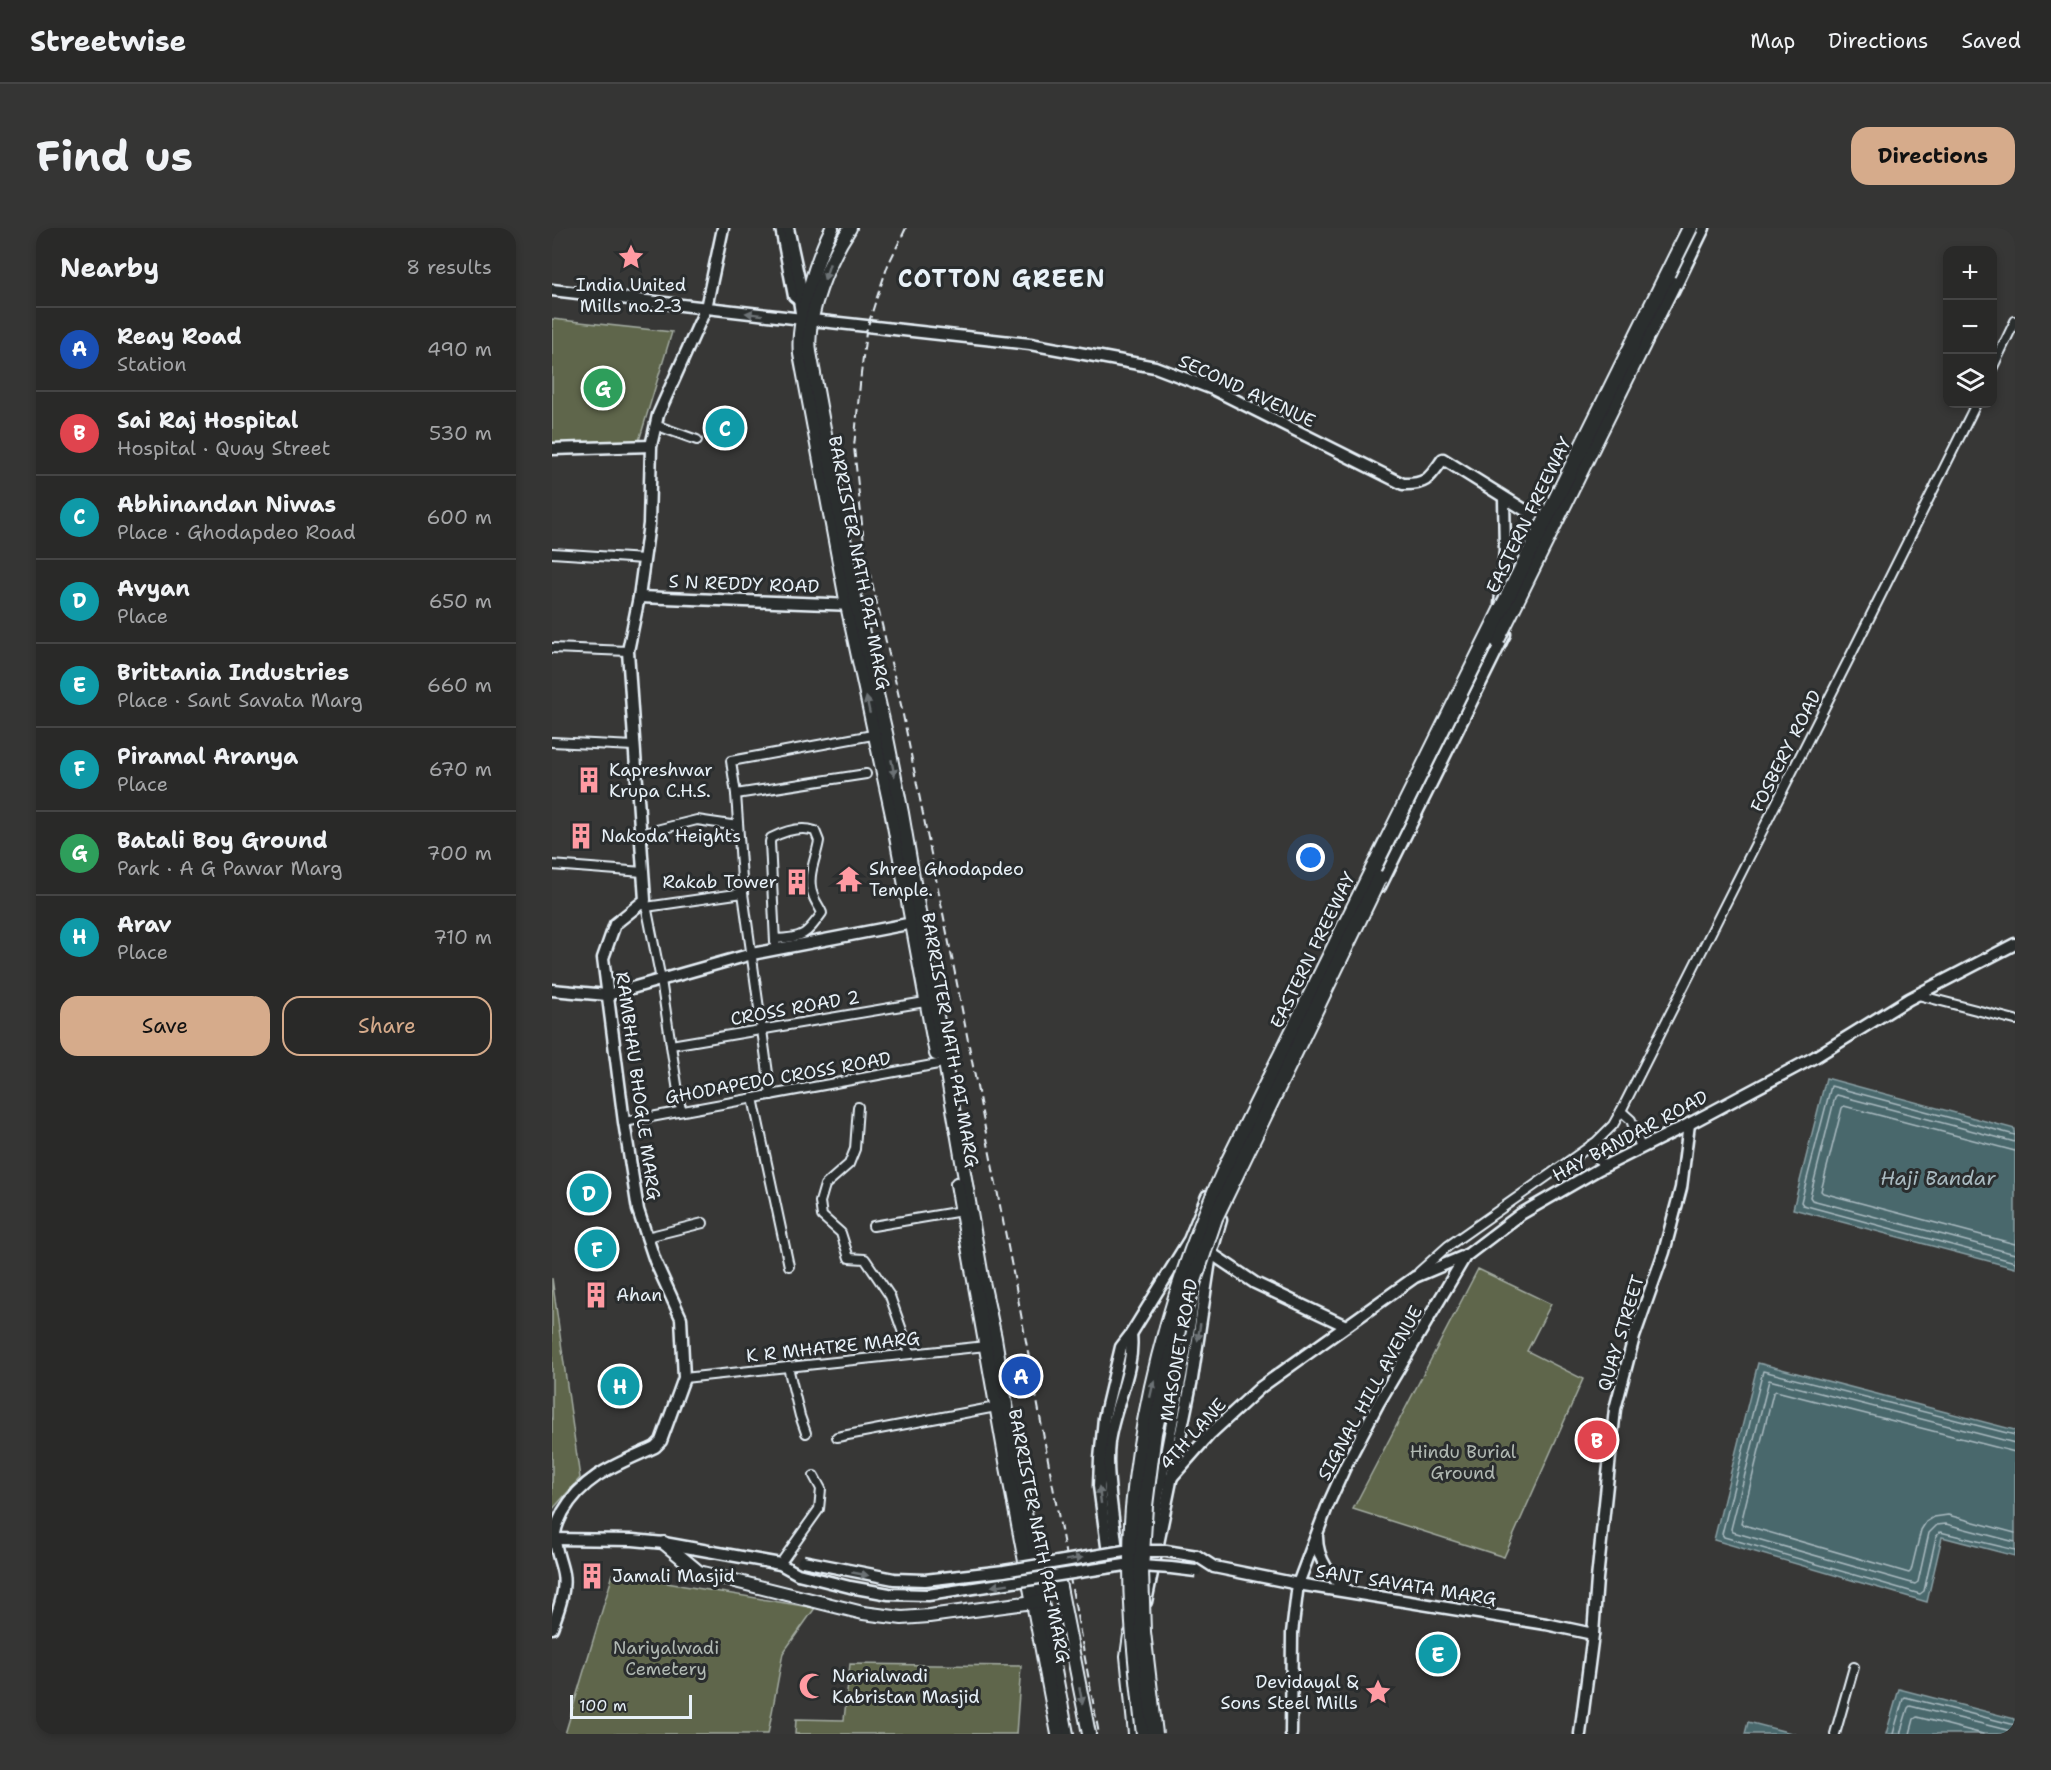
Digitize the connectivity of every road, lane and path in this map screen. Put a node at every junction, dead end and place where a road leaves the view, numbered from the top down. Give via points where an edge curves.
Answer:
1 (723, 228) edge
2 (781, 228) edge
3 (788, 228) edge
4 (832, 228) edge
5 (850, 228) edge
6 (1688, 228) edge
7 (1702, 228) edge
8 (552, 290) edge
9 (799, 300) junction
10 (706, 308) junction
11 (807, 319) junction
12 (2015, 321) edge
13 (1997, 359) edge
14 (1974, 408) edge
15 (655, 425) junction
16 (697, 440) dead end
17 (651, 446) junction
18 (552, 449) edge
19 (1504, 499) junction
20 (1540, 520) junction
21 (552, 553) edge
22 (644, 559) junction
23 (639, 597) junction
24 (852, 605) junction
25 (1500, 605) junction
26 (1515, 614) junction
27 (552, 648) edge
28 (628, 651) junction
29 (880, 734) junction
30 (552, 742) edge
31 (634, 746) junction
32 (866, 774) dead end
33 (736, 794) junction
34 (738, 826) junction
35 (640, 834) junction
36 (552, 865) edge
37 (644, 872) junction
38 (743, 893) junction
39 (645, 904) junction
40 (916, 922) junction
41 (775, 944) junction
42 (2015, 944) edge
43 (752, 954) junction
44 (661, 980) junction
45 (552, 990) edge
46 (1918, 994) junction
47 (607, 995) junction
48 (925, 1002) junction
49 (2015, 1020) edge
50 (762, 1029) junction
51 (937, 1041) junction
52 (671, 1045) junction
53 (938, 1064) junction
54 (771, 1095) junction
55 (753, 1098) junction
56 (858, 1107) dead end
57 (681, 1111) junction
58 (1620, 1111) junction
59 (624, 1122) junction
60 (1689, 1124) junction
61 (1591, 1145) junction
62 (1641, 1148) junction
63 (1603, 1166) junction
64 (962, 1211) junction
65 (704, 1223) dead end
66 (873, 1226) dead end
67 (647, 1237) junction
68 (1189, 1240) junction
69 (1212, 1254) junction
70 (1467, 1255) junction
71 (789, 1266) dead end
72 (1414, 1277) junction
73 (1346, 1326) junction
74 (986, 1346) junction
75 (910, 1353) junction
76 (788, 1367) junction
77 (684, 1378) junction
78 (996, 1407) junction
79 (806, 1433) dead end
80 (837, 1437) dead end
81 (814, 1476) dead end
82 (1172, 1477) junction
83 (1161, 1484) junction
84 (1317, 1534) junction
85 (553, 1539) edge
86 (664, 1543) junction
87 (1113, 1552) junction
88 (780, 1564) junction
89 (1214, 1567) junction
90 (1058, 1577) junction
91 (1298, 1584) junction
92 (1350, 1592) junction
93 (1038, 1601) junction
94 (552, 1628) edge
95 (1132, 1631) junction
96 (1593, 1634) junction
97 (1854, 1667) dead end
98 (1058, 1734) edge
99 (1067, 1734) edge
100 (1089, 1734) edge
101 (1136, 1734) edge
102 (1143, 1734) edge
103 (1153, 1734) edge
104 (1291, 1734) edge
105 (1580, 1734) edge
106 (1835, 1734) edge

1 - 10 street
2 - 9 street via 794,296
3 - 9 street via 802,293
4 - 11 main road via 822,246
5 -> 11 main road via 831,260
6 - 20 street
95 -> 6 highway, EASTERN FREEWAY, bridge via 1133,1509 1144,1431 1168,1323 1204,1215
7 - 26 street, MASONET ROAD
7 - 103 highway, EASTERN FREEWAY, bridge via 1215,1218 1179,1326 1154,1433 1145,1506 1141,1570
8 - 10 street
9 - 11 street
11 -> 10 street
10 - 15 street
11 - 19 street, SECOND AVENUE via 1030,344 1155,367 1213,390 1403,484 1418,485 1430,478 1443,459
11 - 24 main road, BARRISTER NATH PAI MARG via 799,337 800,354
12 - 13 street
14 - 58 street, FOSBERY ROAD
15 - 16 street
15 - 17 street
17 - 18 street
17 - 22 street
19 - 20 street, SECOND AVENUE
19 - 25 street
20 - 25 street
21 - 22 street
22 - 23 street
23 - 24 street, S N REDDY ROAD
23 - 28 street
24 - 29 main road, BARRISTER NATH PAI MARG
25 - 26 street
25 - 68 street via 1238,1130
26 - 69 street, MASONET ROAD via 1278,1098 1220,1222
27 - 28 street
28 - 31 street
29 - 33 street via 731,761
29 - 40 main road, BARRISTER NATH PAI MARG via 892,815
30 - 31 street
31 - 35 street
32 - 33 street
33 - 34 street
34 - 35 street via 697,820
34 - 38 street
35 - 37 street
36 - 37 street
37 - 39 street
38 - 39 street
38 - 43 street
39 - 44 street
39 - 47 street, RAMBHAU BHOGLE MARG via 615,924 603,958
40 - 41 street
40 - 48 main road, BARRISTER NATH PAI MARG
40 - 51 main road, BARRISTER NATH PAI MARG
41 - 41 street via 771,838 806,828 815,831 819,841 811,885 822,913 808,933
41 - 43 street
42 - 46 street
43 - 44 street
43 - 50 street
44 - 47 street
44 - 52 street
45 - 47 street
46 - 49 street
46 - 60 street, HAY BANDAR ROAD via 1815,1057
47 - 59 street, RAMBHAU BHOGLE MARG
48 - 50 street, CROSS ROAD 2
48 - 51 main road, BARRISTER NATH PAI MARG
50 - 52 street, CROSS ROAD 2
50 - 54 street
51 - 53 main road, BARRISTER NATH PAI MARG
51 - 93 main road, BARRISTER NATH PAI MARG via 995,1338
52 - 57 street
53 - 54 street, GHODAPEDO CROSS ROAD
53 - 64 main road, BARRISTER NATH PAI MARG
54 - 55 street, GHODAPEDO CROSS ROAD
55 - 57 street, GHODAPEDO CROSS ROAD
55 - 71 street
56 - 75 street via 855,1149 849,1164 825,1185 820,1202 822,1216 841,1233 849,1258 865,1259 890,1296
57 - 59 street, GHODAPEDO CROSS ROAD
58 - 61 street, 4TH LANE via 1613,1125
58 - 62 street via 1630,1120
59 - 67 street, RAMBHAU BHOGLE MARG via 638,1210
60 - 62 street, HAY BANDAR ROAD
60 - 96 street, QUAY STREET via 1681,1188 1615,1409
61 - 63 street
61 - 72 street, 4TH LANE via 1448,1246
62 - 63 street, HAY BANDAR ROAD
63 - 70 street, HAY BANDAR ROAD via 1521,1214
64 - 66 street
64 - 74 main road, BARRISTER NATH PAI MARG
65 - 67 street
67 - 77 street, RAMBHAU BHOGLE MARG via 681,1318
68 - 69 street
68 - 83 street via 1194,1293
68 - 87 street via 1120,1347 1104,1418 1099,1486
69 - 73 street via 1256,1283
69 -> 82 street, MASONET ROAD
70 - 72 street, 4TH LANE
70 - 84 street, SIGNAL HILL AVENUE via 1378,1404 1346,1465
72 - 73 street, 4TH LANE
73 - 82 street, 4TH LANE via 1261,1387 1210,1434
74 - 75 street, K R MHATRE MARG
74 - 78 main road, BARRISTER NATH PAI MARG
75 - 76 street, K R MHATRE MARG
76 - 77 street, K R MHATRE MARG
76 - 79 street
77 - 85 street, RAMBHAU BHOGLE MARG via 661,1441 594,1476 570,1500
78 - 80 street
78 - 93 main road, BARRISTER NATH PAI MARG
81 - 88 street via 821,1489 819,1509
82 - 83 street
82 - 103 street, 4TH LANE via 1146,1601 1144,1683
83 - 102 street via 1136,1603 1135,1684
84 - 91 street, SIGNAL HILL AVENUE
84 - 92 street via 1323,1562 1336,1582
85 - 86 street, SANT SAVATA MARG
85 - 94 street via 563,1576 560,1605
86 - 88 street, SANT SAVATA MARG
86 - 93 main road via 699,1572 863,1613 902,1618
88 -> 87 street, SANT SAVATA MARG, bridge via 803,1561 894,1579 925,1580
87 - 89 street, SANT SAVATA MARG, bridge via 1166,1551 1197,1556
90 -> 88 street, SANT SAVATA MARG, bridge via 928,1595 888,1594 798,1574
89 - 90 street, SANT SAVATA MARG, bridge via 1196,1571 1125,1565
89 - 91 street, SANT SAVATA MARG
90 -> 100 main road
91 - 92 street, SANT SAVATA MARG
91 - 104 street, SIGNAL HILL AVENUE
92 - 96 street, SANT SAVATA MARG
93 - 98 main road, BARRISTER NATH PAI MARG
93 - 99 main road, BARRISTER NATH PAI MARG
95 - 101 highway via 1128,1656
95 - 102 highway, EASTERN FREEWAY, bridge
96 - 105 street, QUAY STREET
97 - 106 street

